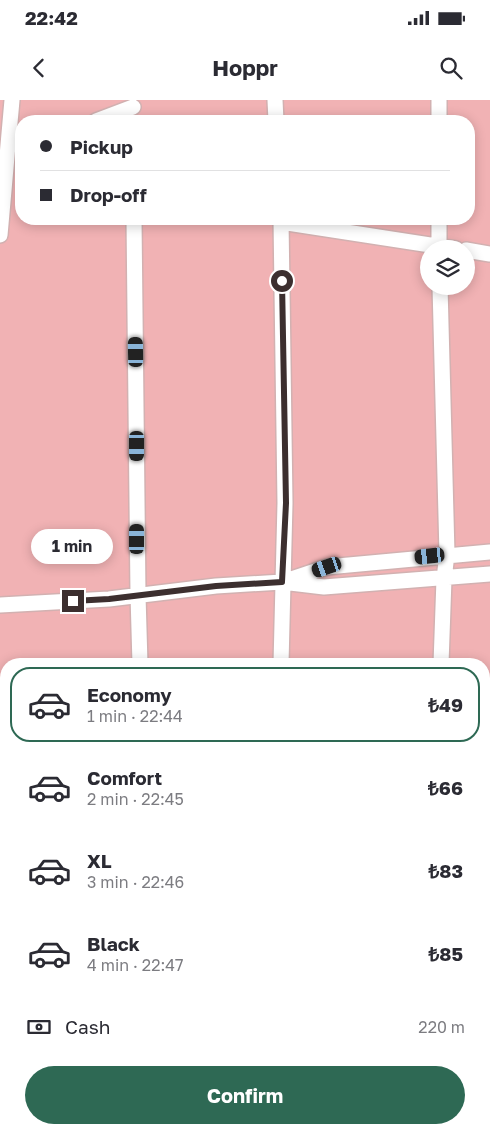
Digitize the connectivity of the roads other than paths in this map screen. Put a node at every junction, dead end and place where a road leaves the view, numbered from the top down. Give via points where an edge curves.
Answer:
1 (12, 100) edge
2 (275, 100) edge
3 (439, 100) edge
4 (133, 110) edge
5 (116, 115) edge
6 (276, 115) edge
7 (439, 115) edge
8 (10, 133) edge
9 (134, 225) edge
10 (281, 225) edge
11 (310, 225) edge
12 (439, 225) edge
13 (0, 236) edge
14 (439, 240) edge
15 (420, 244) edge
16 (475, 252) edge
17 (490, 254) edge
18 (440, 295) edge
19 (490, 552) edge
20 (448, 554) junction
21 (490, 574) edge
22 (444, 579) junction
23 (282, 582) junction
24 (138, 595) junction
25 (0, 605) edge
26 (140, 658) edge
27 (280, 658) edge
28 (441, 658) edge

1 - 8 street
2 - 6 street
3 - 7 street
4 - 5 street
8 - 13 street
9 - 24 street
10 - 23 street via 286,503
11 - 15 street
12 - 14 street
16 - 17 street
18 - 20 street
19 - 20 street
20 - 22 street
20 - 23 street via 327,567
21 - 22 street
22 - 23 street via 324,586
22 - 28 street
23 - 24 street
23 - 27 street
24 - 25 street
24 - 26 street

